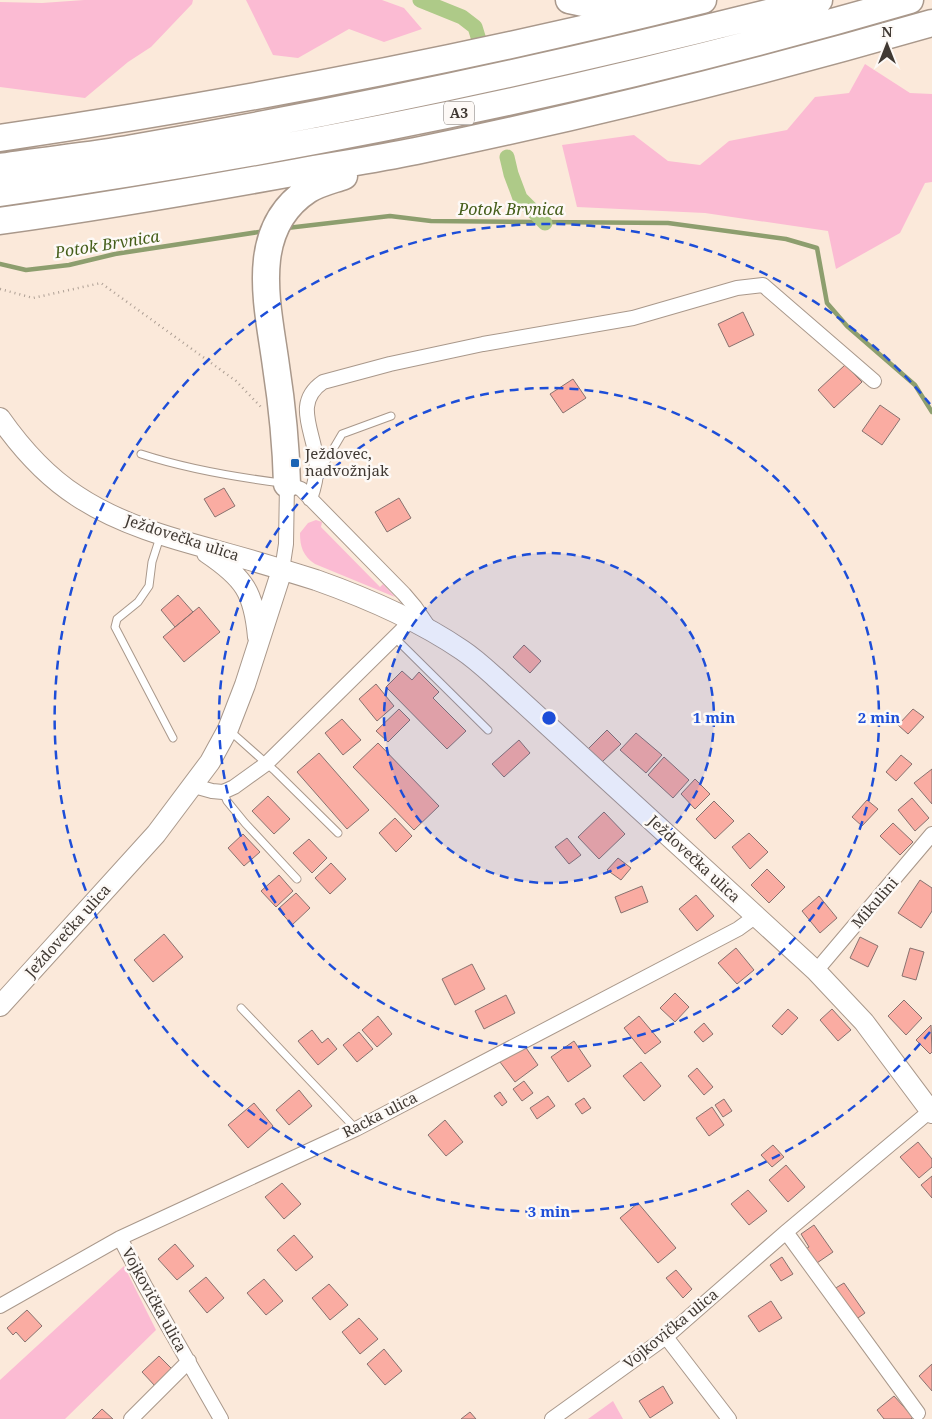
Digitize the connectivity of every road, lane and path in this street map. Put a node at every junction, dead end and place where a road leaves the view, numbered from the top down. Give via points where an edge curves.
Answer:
1 (570, 0) edge
2 (668, 0) edge
3 (703, 0) edge
4 (819, 0) edge
5 (910, 0) edge
6 (932, 23) edge
7 (0, 138) edge
8 (415, 151) junction
9 (0, 167) edge
10 (0, 193) edge
11 (0, 222) edge
12 (0, 289) edge
13 (874, 381) dead end
14 (263, 415) dead end
15 (391, 416) dead end
16 (0, 418) edge
17 (141, 454) dead end
18 (317, 472) junction
19 (287, 484) junction
20 (310, 499) junction
21 (160, 534) junction
22 (190, 543) junction
23 (282, 570) junction
24 (409, 620) junction
25 (431, 631) junction
26 (394, 637) junction
27 (259, 644) junction
28 (228, 729) junction
29 (488, 730) dead end
30 (173, 738) dead end
31 (266, 764) junction
32 (194, 786) junction
33 (223, 792) junction
34 (338, 833) dead end
35 (932, 834) edge
36 (297, 879) dead end
37 (756, 916) junction
38 (816, 971) junction
39 (0, 1006) edge
40 (241, 1008) dead end
41 (931, 1112) edge
42 (356, 1129) junction
43 (786, 1232) junction
44 (120, 1238) junction
45 (0, 1306) edge
46 (666, 1337) junction
47 (189, 1361) junction
48 (918, 1412) dead end
49 (131, 1419) edge
50 (221, 1419) edge
51 (552, 1419) edge
52 (729, 1419) edge

1 - 2 highway via 588,4 639,4
3 - 7 highway via 352,78 140,117
4 - 9 highway, A3 via 580,59 428,92 132,148
5 - 10 highway, A3 via 699,59 441,117 125,175
6 - 8 highway via 707,84
8 - 11 highway via 139,201
8 - 19 highway via 394,164 347,175 309,189 278,222 265,269 284,424
12 - 14 path via 33,298 101,283 236,381 261,406
13 - 18 street via 764,285 737,288 633,318 483,344 323,382 314,388 306,401
15 - 18 lane via 342,434
16 - 21 main road, Ježdovečka ulica via 33,459 77,496 131,524
17 - 19 lane via 176,466
18 - 20 street
19 - 20 street, Ježdovečka ulica via 301,489
19 - 23 street
20 - 25 street, Ježdovečka ulica via 404,594
21 - 22 main road, Ježdovečka ulica
21 - 30 lane via 148,586 138,602 117,620 115,627
22 - 23 main road, Ježdovečka ulica
22 - 27 main road via 244,584 254,607
23 - 24 main road, Ježdovečka ulica via 341,589
23 - 27 main road, Ježdovečka ulica
24 - 25 main road, Ježdovečka ulica
24 - 26 street
25 - 37 main road, Ježdovečka ulica via 496,677
26 - 29 lane
26 - 31 street
27 - 28 main road, Ježdovečka ulica
28 - 31 lane
28 - 32 main road, Ježdovečka ulica
31 - 33 street via 234,788
31 - 34 lane
32 - 33 street
32 - 39 main road, Ježdovečka ulica via 156,834
33 - 36 lane via 245,823
35 - 38 street, Mikulini
37 - 38 main road, Ježdovečka ulica
37 - 42 street, Racka ulica via 738,929
38 - 41 main road, Ježdovečka ulica via 864,1022
40 - 42 lane
41 - 43 street, Vojkovička ulica
42 - 44 street, Racka ulica
43 - 46 street, Vojkovička ulica
43 - 48 street
44 - 45 street, Racka ulica
44 - 47 street, Vojkovička ulica
46 - 51 street, Vojkovička ulica
46 - 52 street
47 - 49 street, Vojkovička ulica
47 - 50 street, Vojkovička ulica

